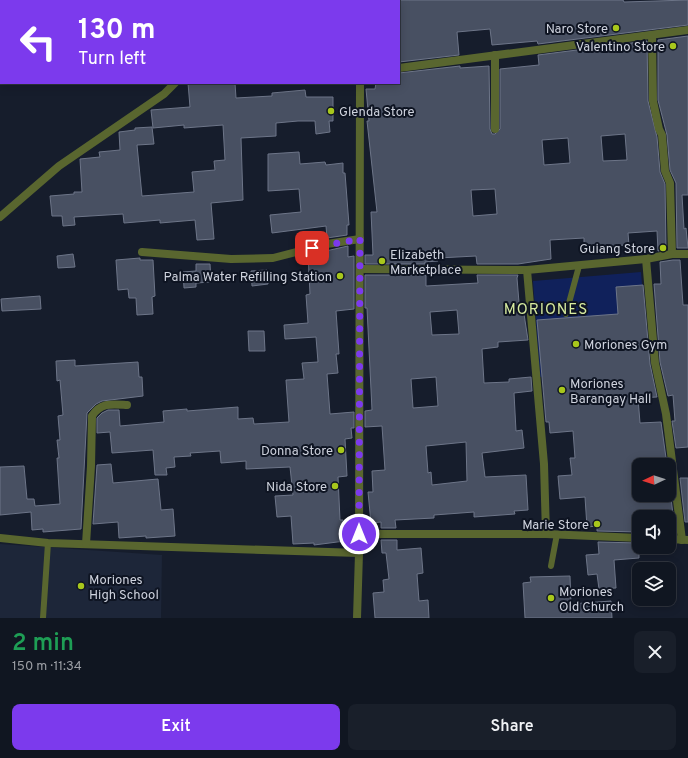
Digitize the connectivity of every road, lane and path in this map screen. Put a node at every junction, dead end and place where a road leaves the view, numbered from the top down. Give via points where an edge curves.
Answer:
1 (688, 30) edge
2 (652, 35) junction
3 (495, 56) junction
4 (400, 68) edge
5 (173, 84) edge
6 (360, 84) edge
7 (495, 129) dead end
8 (0, 217) edge
9 (360, 239) junction
10 (142, 252) dead end
11 (672, 254) junction
12 (688, 254) edge
13 (646, 259) junction
14 (579, 266) junction
15 (360, 269) junction
16 (527, 270) junction
17 (566, 314) dead end
18 (127, 405) dead end
19 (359, 534) junction
20 (546, 534) junction
21 (557, 534) junction
22 (0, 538) edge
23 (632, 538) edge
24 (685, 540) edge
25 (48, 543) junction
26 (86, 544) junction
27 (359, 553) junction
28 (551, 566) dead end
29 (43, 618) edge
30 (357, 618) edge

1 - 2 street
2 - 3 street
2 - 11 street via 653,101 662,135 665,171 670,183
3 - 4 street
3 - 7 street
5 - 8 street via 164,94 59,166
6 - 9 street
9 - 10 street via 326,244 273,258 231,260
9 - 15 street
11 - 12 street
11 - 13 street
13 - 14 street
13 - 24 street via 655,363 666,414
14 - 16 street
14 - 17 lane
15 - 16 street
15 - 19 street
16 - 20 street via 544,464
18 - 26 street via 106,404 92,416
19 - 20 street
19 - 27 street
20 - 21 street
21 - 23 street
21 - 28 lane
22 - 25 street
25 - 26 street
25 - 29 lane
26 - 27 street
27 - 30 street

